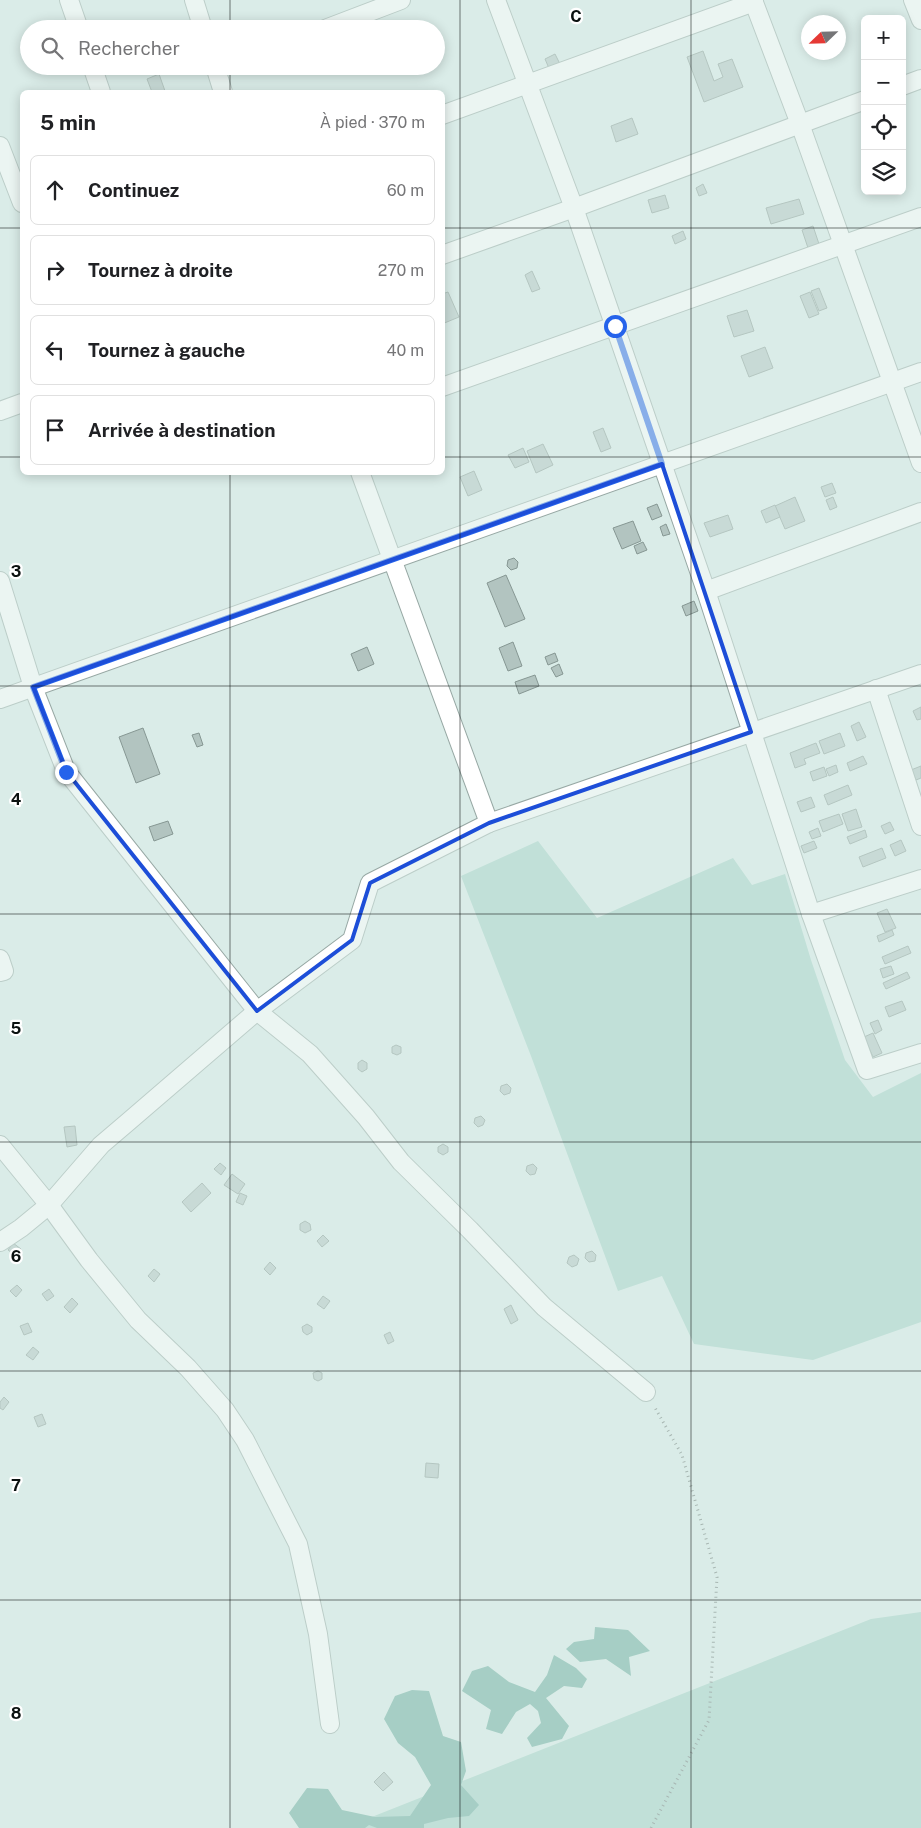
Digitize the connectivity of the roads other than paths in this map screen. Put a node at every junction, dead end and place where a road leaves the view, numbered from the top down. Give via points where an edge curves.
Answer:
1 (69, 0) edge
2 (194, 0) edge
3 (401, 0) edge
4 (496, 0) edge
5 (913, 0) edge
6 (754, 1) edge
7 (76, 20) edge
8 (200, 20) edge
9 (349, 20) edge
10 (921, 20) edge
11 (95, 75) edge
12 (220, 75) edge
13 (921, 79) edge
14 (528, 84) junction
15 (906, 85) edge
16 (100, 90) edge
17 (223, 90) edge
18 (861, 101) edge
19 (445, 114) edge
20 (800, 124) junction
21 (0, 146) edge
22 (20, 199) edge
23 (574, 208) junction
24 (921, 217) edge
25 (843, 244) junction
26 (445, 253) edge
27 (615, 326) junction
28 (921, 372) edge
29 (892, 382) junction
30 (445, 386) edge
31 (20, 404) edge
32 (0, 411) edge
33 (921, 463) edge
34 (662, 464) junction
35 (361, 475) edge
36 (921, 512) edge
37 (392, 560) junction
38 (0, 581) edge
39 (706, 591) junction
40 (921, 674) edge
41 (33, 687) junction
42 (876, 689) junction
43 (0, 699) edge
44 (751, 732) junction
45 (489, 823) junction
46 (921, 826) edge
47 (921, 879) edge
48 (811, 914) junction
49 (0, 960) edge
50 (0, 972) edge
51 (257, 1011) junction
52 (921, 1053) edge
53 (0, 1145) edge
54 (49, 1205) junction
55 (0, 1242) edge
56 (646, 1392) road end
57 (330, 1724) dead end

1 - 7 street
2 - 8 street
3 - 9 street
4 - 14 street
5 - 10 street
6 - 14 street
6 - 20 street
11 - 16 street
12 - 17 street
13 - 15 street
14 - 19 street
14 - 23 street
18 - 20 street
20 - 23 street
20 - 25 street
21 - 22 street
23 - 26 street
23 - 27 street
24 - 25 street
25 - 27 street
25 - 29 street
27 - 30 street
27 - 34 street
28 - 29 street
29 - 33 street
29 - 34 street
31 - 32 street
34 - 37 street
34 - 39 street
35 - 37 street
36 - 39 street
37 - 41 street
37 - 45 street
38 - 41 street
39 - 44 street
40 - 42 street
41 - 43 street
41 - 51 street via 66,772
42 - 44 street
42 - 46 street
44 - 45 street
44 - 48 street
45 - 51 street via 370,883 352,940
47 - 48 street
48 - 52 street via 867,1070
49 - 50 street via 4,971
51 - 54 street via 101,1145
51 - 56 street via 310,1054 366,1117 400,1162 544,1307
53 - 54 street
54 - 55 street
54 - 57 street via 88,1260 138,1320 188,1368 225,1410 244,1440 298,1544 318,1634

